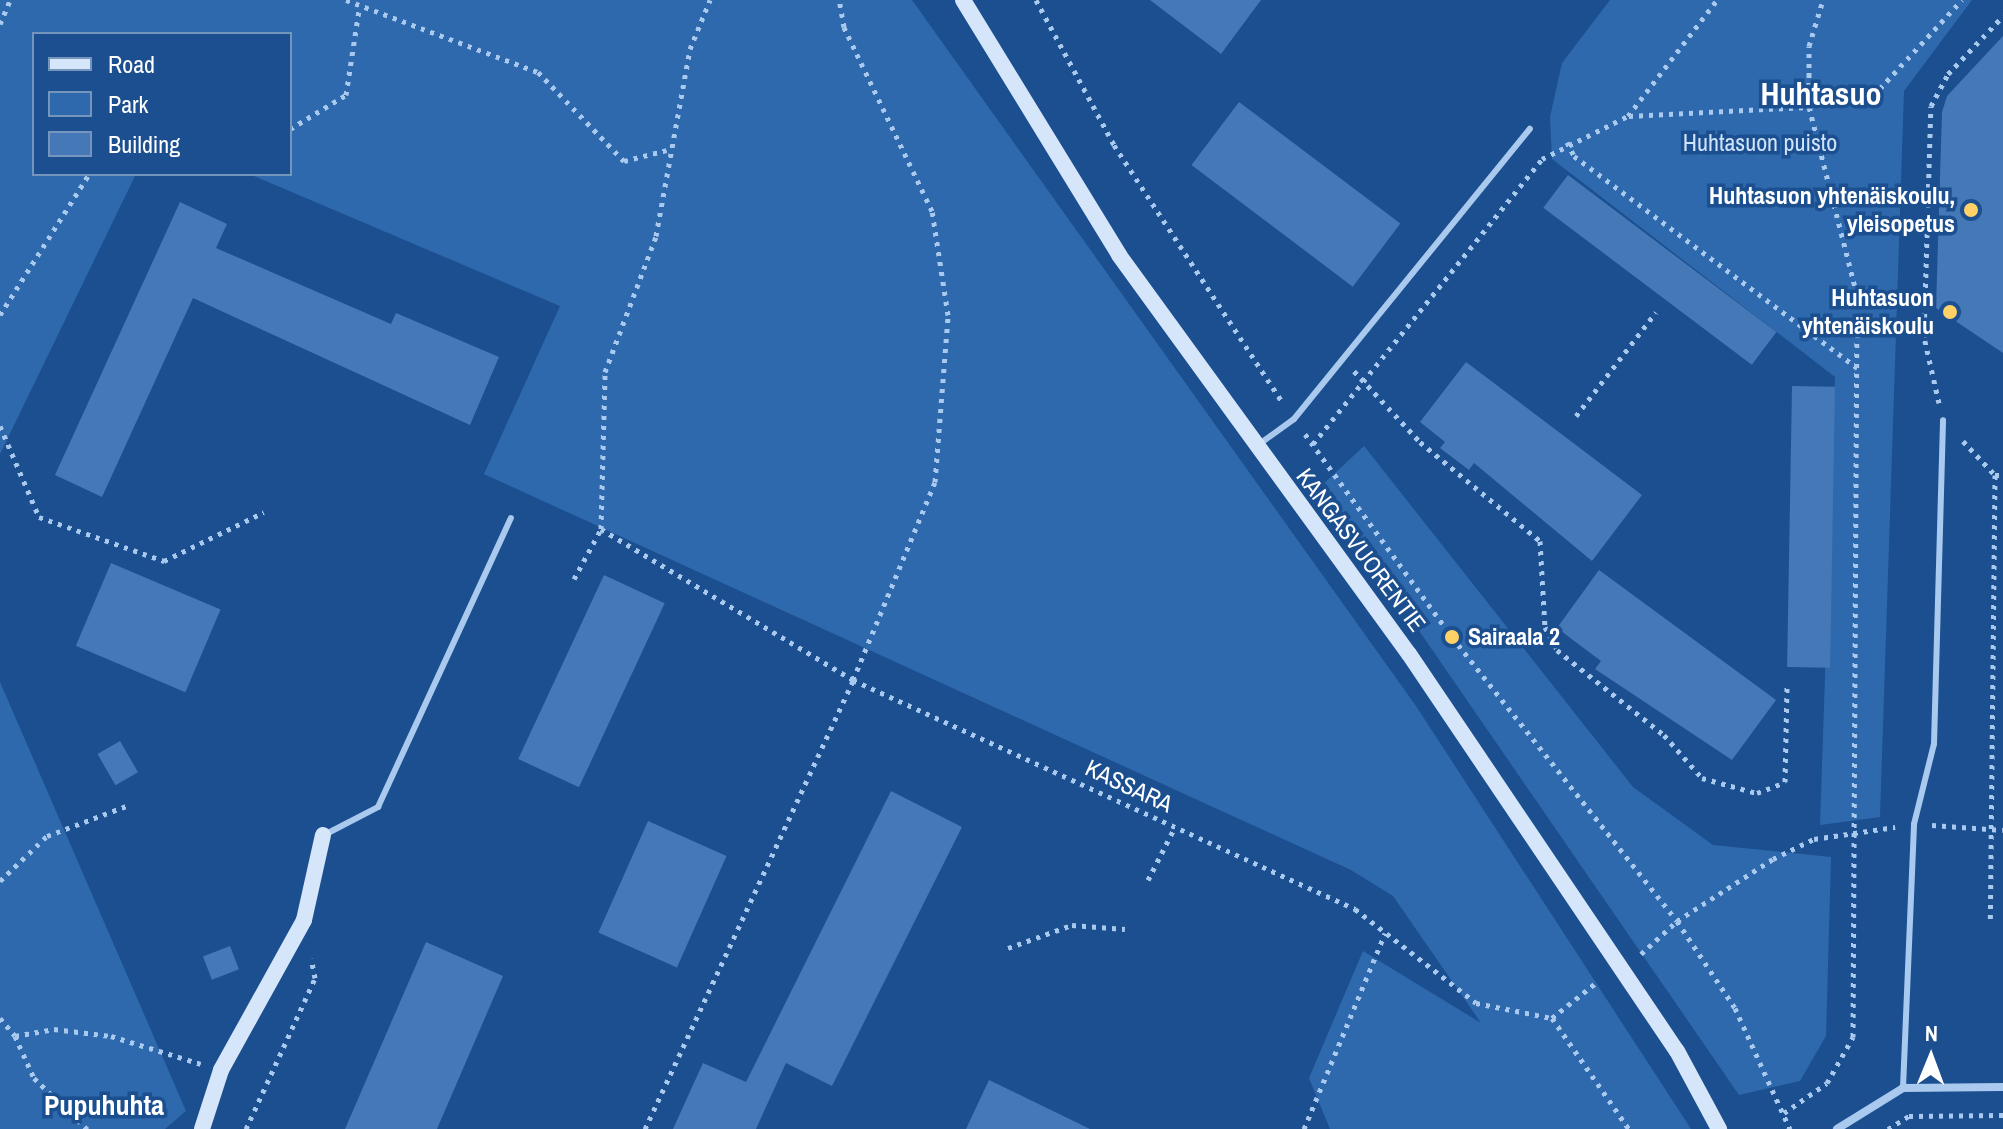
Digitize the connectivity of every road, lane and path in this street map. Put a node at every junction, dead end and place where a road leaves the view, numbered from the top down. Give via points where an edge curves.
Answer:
1 (10, 0) edge
2 (346, 0) edge
3 (710, 0) edge
4 (839, 0) edge
5 (963, 0) edge
6 (1036, 0) edge
7 (1717, 0) edge
8 (1823, 0) edge
9 (1962, 0) edge
10 (359, 10) junction
11 (2003, 16) edge
12 (0, 24) edge
13 (1809, 107) junction
14 (1628, 116) junction
15 (292, 128) edge
16 (1530, 129) dead end
17 (1567, 142) junction
18 (667, 150) junction
19 (88, 176) edge
20 (1656, 312) dead end
21 (0, 315) edge
22 (1343, 359) junction
23 (1858, 368) junction
24 (1363, 380) junction
25 (1576, 416) dead end
26 (1294, 419) junction
27 (1943, 420) junction
28 (0, 426) edge
29 (1313, 444) junction
30 (1255, 447) junction
31 (1995, 475) junction
32 (2003, 475) edge
33 (264, 512) dead end
34 (511, 518) dead end
35 (601, 529) junction
36 (574, 579) dead end
37 (853, 680) junction
38 (1787, 684) dead end
39 (129, 805) dead end
40 (1914, 824) junction
41 (1175, 827) junction
42 (1990, 830) junction
43 (2003, 830) edge
44 (1857, 833) junction
45 (323, 835) joint
46 (1148, 880) dead end
47 (0, 881) edge
48 (1990, 919) dead end
49 (304, 920) junction
50 (1677, 921) junction
51 (1125, 929) dead end
52 (1385, 933) junction
53 (1008, 948) dead end
54 (1641, 954) dead end
55 (1597, 982) dead end
56 (0, 1018) edge
57 (1552, 1018) junction
58 (15, 1036) junction
59 (221, 1070) junction
60 (2003, 1087) edge
61 (1903, 1088) junction
62 (1784, 1113) junction
63 (2003, 1115) edge
64 (87, 1129) edge
65 (202, 1129) edge
66 (246, 1129) edge
67 (645, 1129) edge
68 (1304, 1129) edge
69 (1629, 1129) edge
70 (1719, 1129) edge
71 (1790, 1129) edge
72 (1837, 1129) edge
73 (1888, 1129) edge

1 - 12 path
2 - 10 path
3 - 18 path via 690,49
4 - 37 path via 844,27 932,211 948,315 935,482
5 - 30 main road, KANGASVUORENTIE via 1119,255
6 - 26 path via 1114,145
7 - 14 path
8 - 13 path via 1809,46
9 - 13 path via 1873,96
10 - 15 path via 346,95
10 - 18 path via 538,72 624,161
11 - 27 path via 1948,74 1931,106 1924,337
13 - 14 path
13 - 23 path via 1857,295
14 - 17 path
16 - 22 lane
17 - 23 path via 1574,156
17 - 24 path via 1508,197
18 - 35 path via 656,236 605,372
19 - 21 path
20 - 25 path
22 - 24 path
22 - 26 lane
23 - 44 path
24 - 29 path
24 - 38 path via 1420,442 1540,541 1545,627 1557,650 1664,735 1702,778 1757,793 1785,782
26 - 29 path
26 - 30 lane
27 - 31 path
27 - 40 lane via 1934,744
28 - 33 path via 39,517 164,561
29 - 50 path via 1452,637
30 - 70 main road, KANGASVUORENTIE via 1409,654 1677,1051
31 - 32 path
31 - 42 path
34 - 45 lane via 378,807
35 - 36 path
35 - 37 path, KASSARA
37 - 41 path, KASSARA
37 - 67 path
39 - 47 path via 47,836
40 - 42 path
40 - 44 path
40 - 61 lane
41 - 46 path
41 - 52 path, KASSARA via 1355,909
42 - 43 path
42 - 48 path
44 - 50 path via 1814,839 1773,859
44 - 62 path via 1853,1037 1827,1083
45 - 49 main road
49 - 59 main road
49 - 66 path via 315,978
50 - 54 path
50 - 62 path via 1735,1008
51 - 53 path via 1072,925
52 - 57 path, KASSARA via 1476,1003
52 - 68 path
55 - 57 path
56 - 58 path
57 - 69 path
58 - 59 path via 54,1029 111,1036
58 - 64 path via 34,1078
59 - 65 main road
60 - 61 street
61 - 72 street
62 - 71 path
63 - 73 path via 1909,1116

